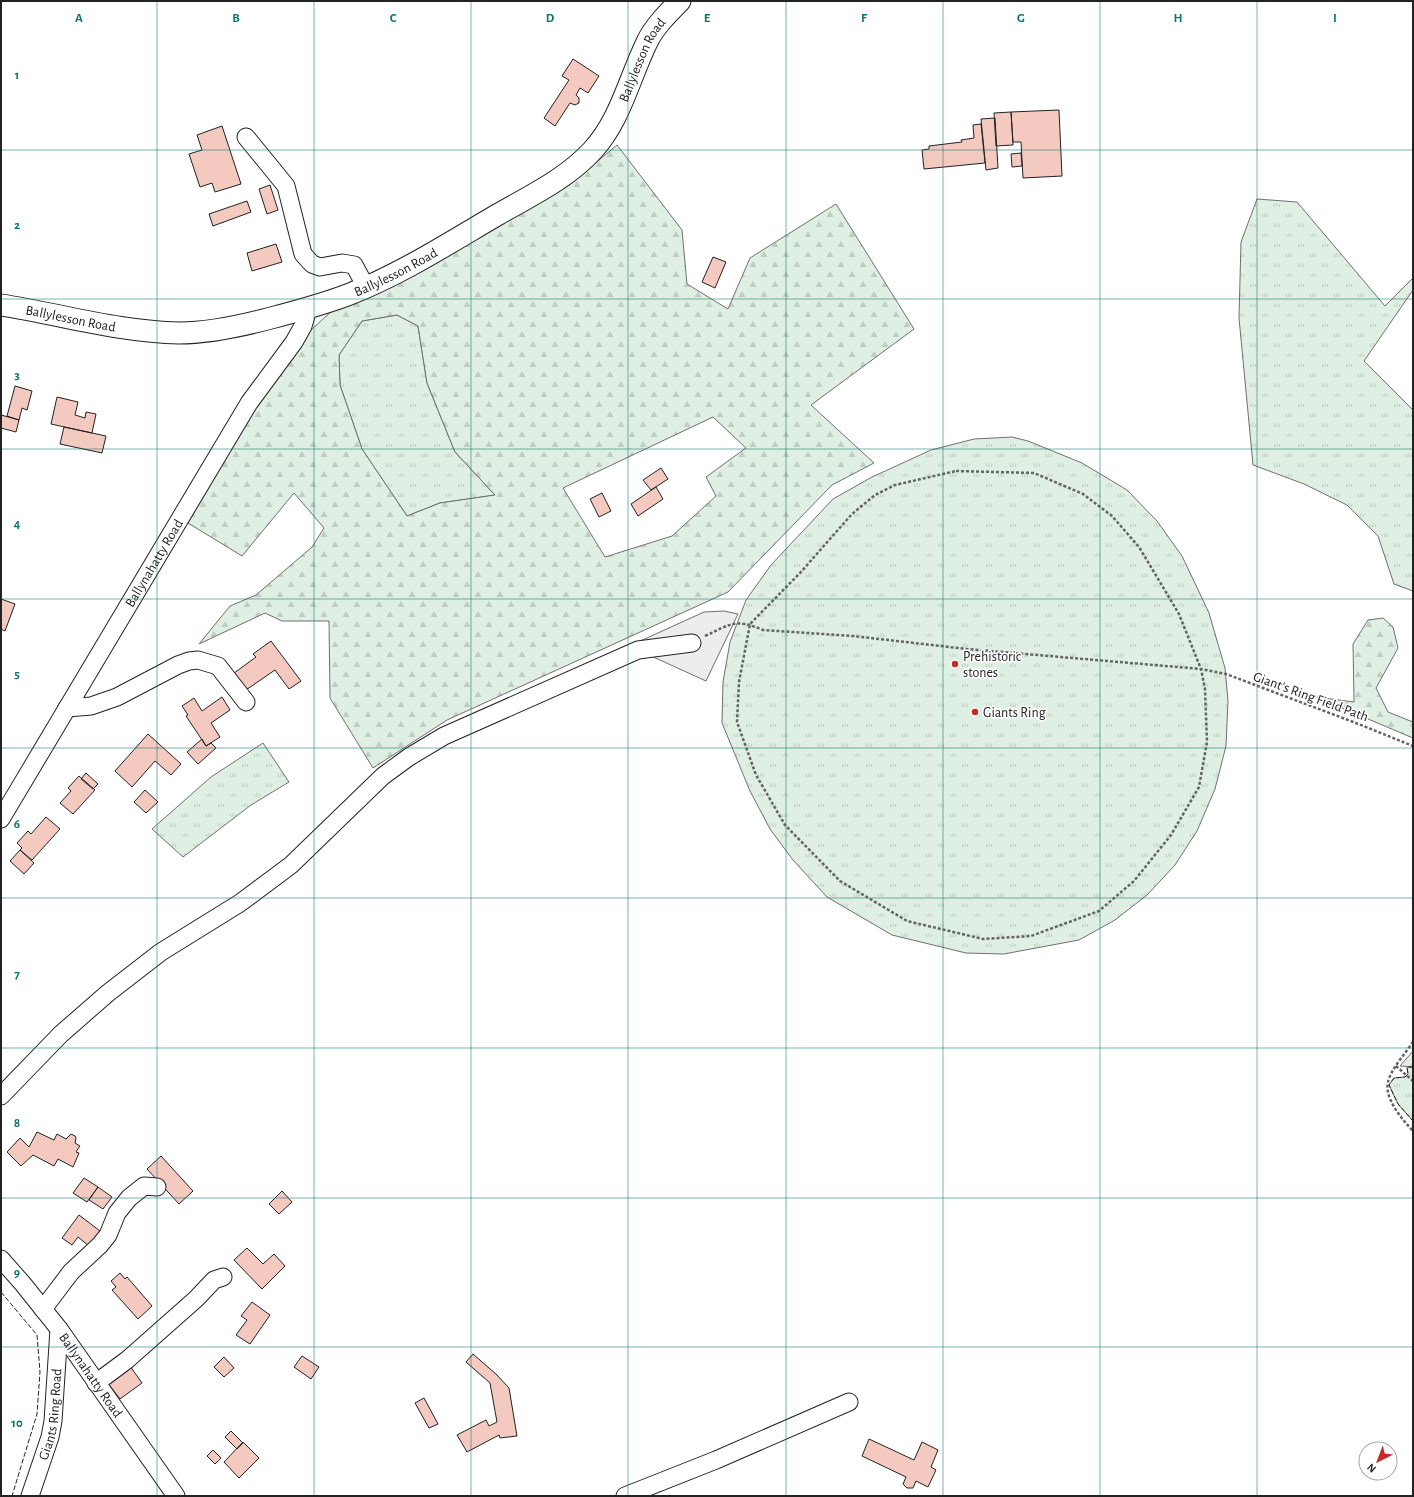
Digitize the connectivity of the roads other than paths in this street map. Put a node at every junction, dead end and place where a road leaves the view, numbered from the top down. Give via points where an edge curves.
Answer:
1 (680, 1) edge
2 (246, 137) dead end
3 (366, 287) junction
4 (1, 305) edge
5 (306, 309) junction
6 (692, 643) road end
7 (246, 702) dead end
8 (68, 708) junction
9 (1, 819) edge
10 (1, 1096) edge
11 (157, 1187) dead end
12 (1, 1259) edge
13 (223, 1277) dead end
14 (43, 1309) junction
15 (58, 1329) junction
16 (96, 1383) junction
17 (849, 1402) dead end
18 (30, 1496) edge
19 (176, 1496) edge
20 (625, 1496) edge

1 - 3 main road, Ballylesson Road via 648,40 610,127 592,151 573,169 394,274
2 - 3 street via 286,186 303,254 312,264 320,267 342,263 354,265
3 - 5 main road, Ballylesson Road
4 - 5 main road, Ballylesson Road via 137,330 180,333 222,329
5 - 8 street, Ballynahatty Road via 303,326 294,342 249,402
6 - 10 street via 638,650 444,736 409,757 383,776 291,865 240,903 161,952 108,993 61,1034
7 - 8 street via 218,666 198,660 178,665 117,697 91,706
8 - 9 street, Ballynahatty Road
11 - 14 street via 144,1186 129,1198 117,1212 108,1235 71,1272
12 - 14 street, Ballynahatty Road
13 - 16 street via 214,1280 196,1299
14 - 15 street, Ballynahatty Road
15 - 16 street, Ballynahatty Road
15 - 18 street, Giants Ring Road via 53,1421 50,1438
16 - 19 street, Ballynahatty Road
17 - 20 street via 716,1460

